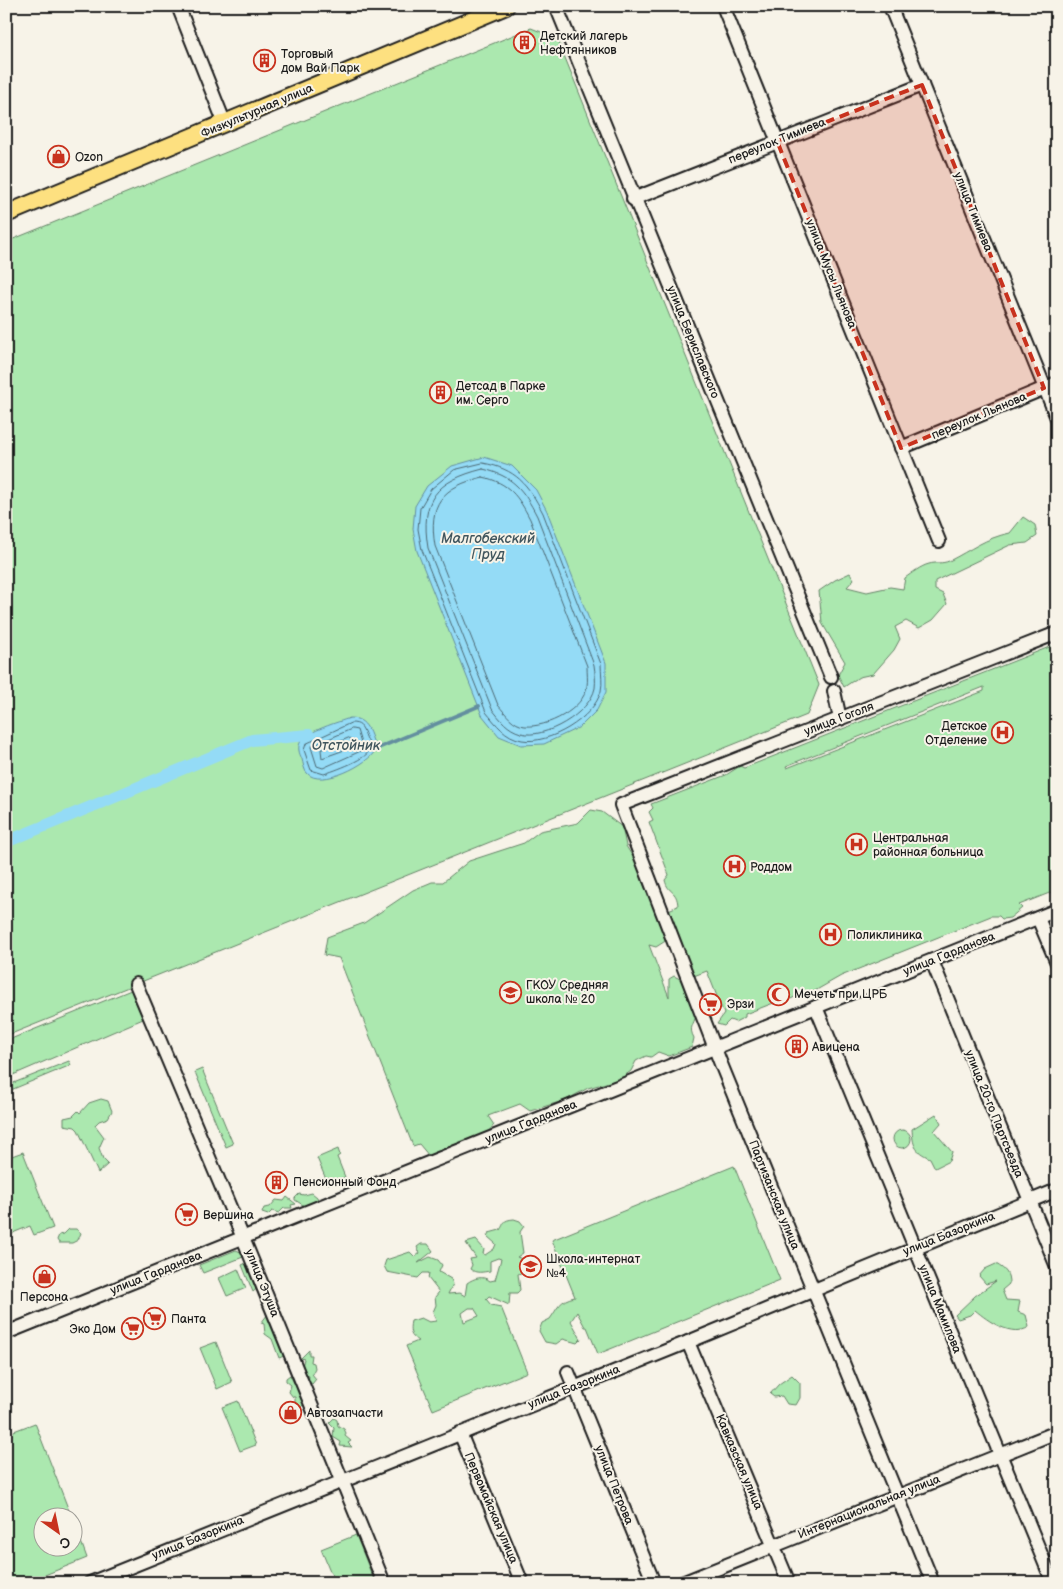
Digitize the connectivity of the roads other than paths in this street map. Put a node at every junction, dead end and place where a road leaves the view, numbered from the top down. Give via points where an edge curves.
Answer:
1 (178, 6) edge
2 (506, 6) edge
3 (556, 6) edge
4 (723, 6) edge
5 (890, 6) edge
6 (922, 85) junction
7 (225, 124) junction
8 (777, 141) junction
9 (634, 200) junction
10 (6, 214) edge
11 (1057, 383) edge
12 (1044, 388) junction
13 (1057, 418) edge
14 (901, 448) junction
15 (939, 541) dead end
16 (1057, 633) edge
17 (831, 677) dead end
18 (834, 691) dead end
19 (840, 719) junction
20 (621, 804) joint
21 (1057, 910) edge
22 (1038, 918) junction
23 (932, 961) junction
24 (1057, 963) edge
25 (136, 984) dead end
26 (816, 1007) junction
27 (714, 1048) junction
28 (1057, 1190) edge
29 (1030, 1201) junction
30 (243, 1238) junction
31 (915, 1247) junction
32 (1057, 1267) edge
33 (813, 1290) junction
34 (6, 1333) edge
35 (688, 1342) junction
36 (568, 1372) dead end
37 (574, 1387) junction
38 (1057, 1432) edge
39 (460, 1433) junction
40 (1000, 1455) junction
41 (342, 1480) junction
42 (898, 1496) junction
43 (774, 1546) junction
44 (90, 1583) edge
45 (384, 1583) edge
46 (522, 1583) edge
47 (654, 1583) edge
48 (682, 1583) edge
49 (789, 1583) edge
50 (933, 1583) edge
51 (1053, 1583) edge

1 - 7 street
2 - 7 main road, Физкультурная улица
3 - 9 street, улица Бериславского
4 - 8 street, улица Мусы Льянова
5 - 6 street, улица Тимиева
6 - 8 street, переулок Тимиева
6 - 12 street, улица Тимиева
7 - 10 main road, Физкультурная улица
8 - 9 street, переулок Тимиева
8 - 14 street, улица Мусы Льянова
9 - 17 street, улица Бериславского
11 - 12 street, переулок Льянова
12 - 13 street, улица Тимиева
12 - 14 street, переулок Льянова
14 - 15 street, улица Мусы Льянова
16 - 19 street, улица Гоголя
18 - 19 street
19 - 20 street, улица Гоголя
20 - 27 street, Партизанская улица
21 - 22 street, улица Гарданова
22 - 23 street, улица Гарданова
22 - 24 street
23 - 26 street, улица Гарданова
23 - 29 street, улица 20-го Партсъезда
25 - 30 street, улица Этуша
26 - 27 street, улица Гарданова
26 - 31 street, улица Мамилова
27 - 30 street, улица Гарданова
27 - 33 street, Партизанская улица
28 - 29 street, улица Базоркина
29 - 31 street, улица Базоркина
29 - 32 street, улица 20-го Партсъезда
30 - 34 street, улица Гарданова
30 - 41 street, улица Этуша
31 - 33 street, улица Базоркина
31 - 40 street, улица Мамилова
33 - 35 street, улица Базоркина
33 - 42 street, Партизанская улица
35 - 37 street, улица Базоркина
35 - 43 street, Кавказская улица
36 - 37 street, улица Петрова
37 - 39 street, улица Базоркина
37 - 47 street, улица Петрова
38 - 40 street, Интернациональная улица
39 - 41 street, улица Базоркина
39 - 46 street, Первомайская улица
40 - 42 street, Интернациональная улица
40 - 51 street, улица Мамилова
41 - 44 street, улица Базоркина
41 - 45 street, улица Этуша
42 - 43 street, Интернациональная улица
42 - 50 street, Партизанская улица
43 - 48 street, Интернациональная улица
43 - 49 street, Кавказская улица

